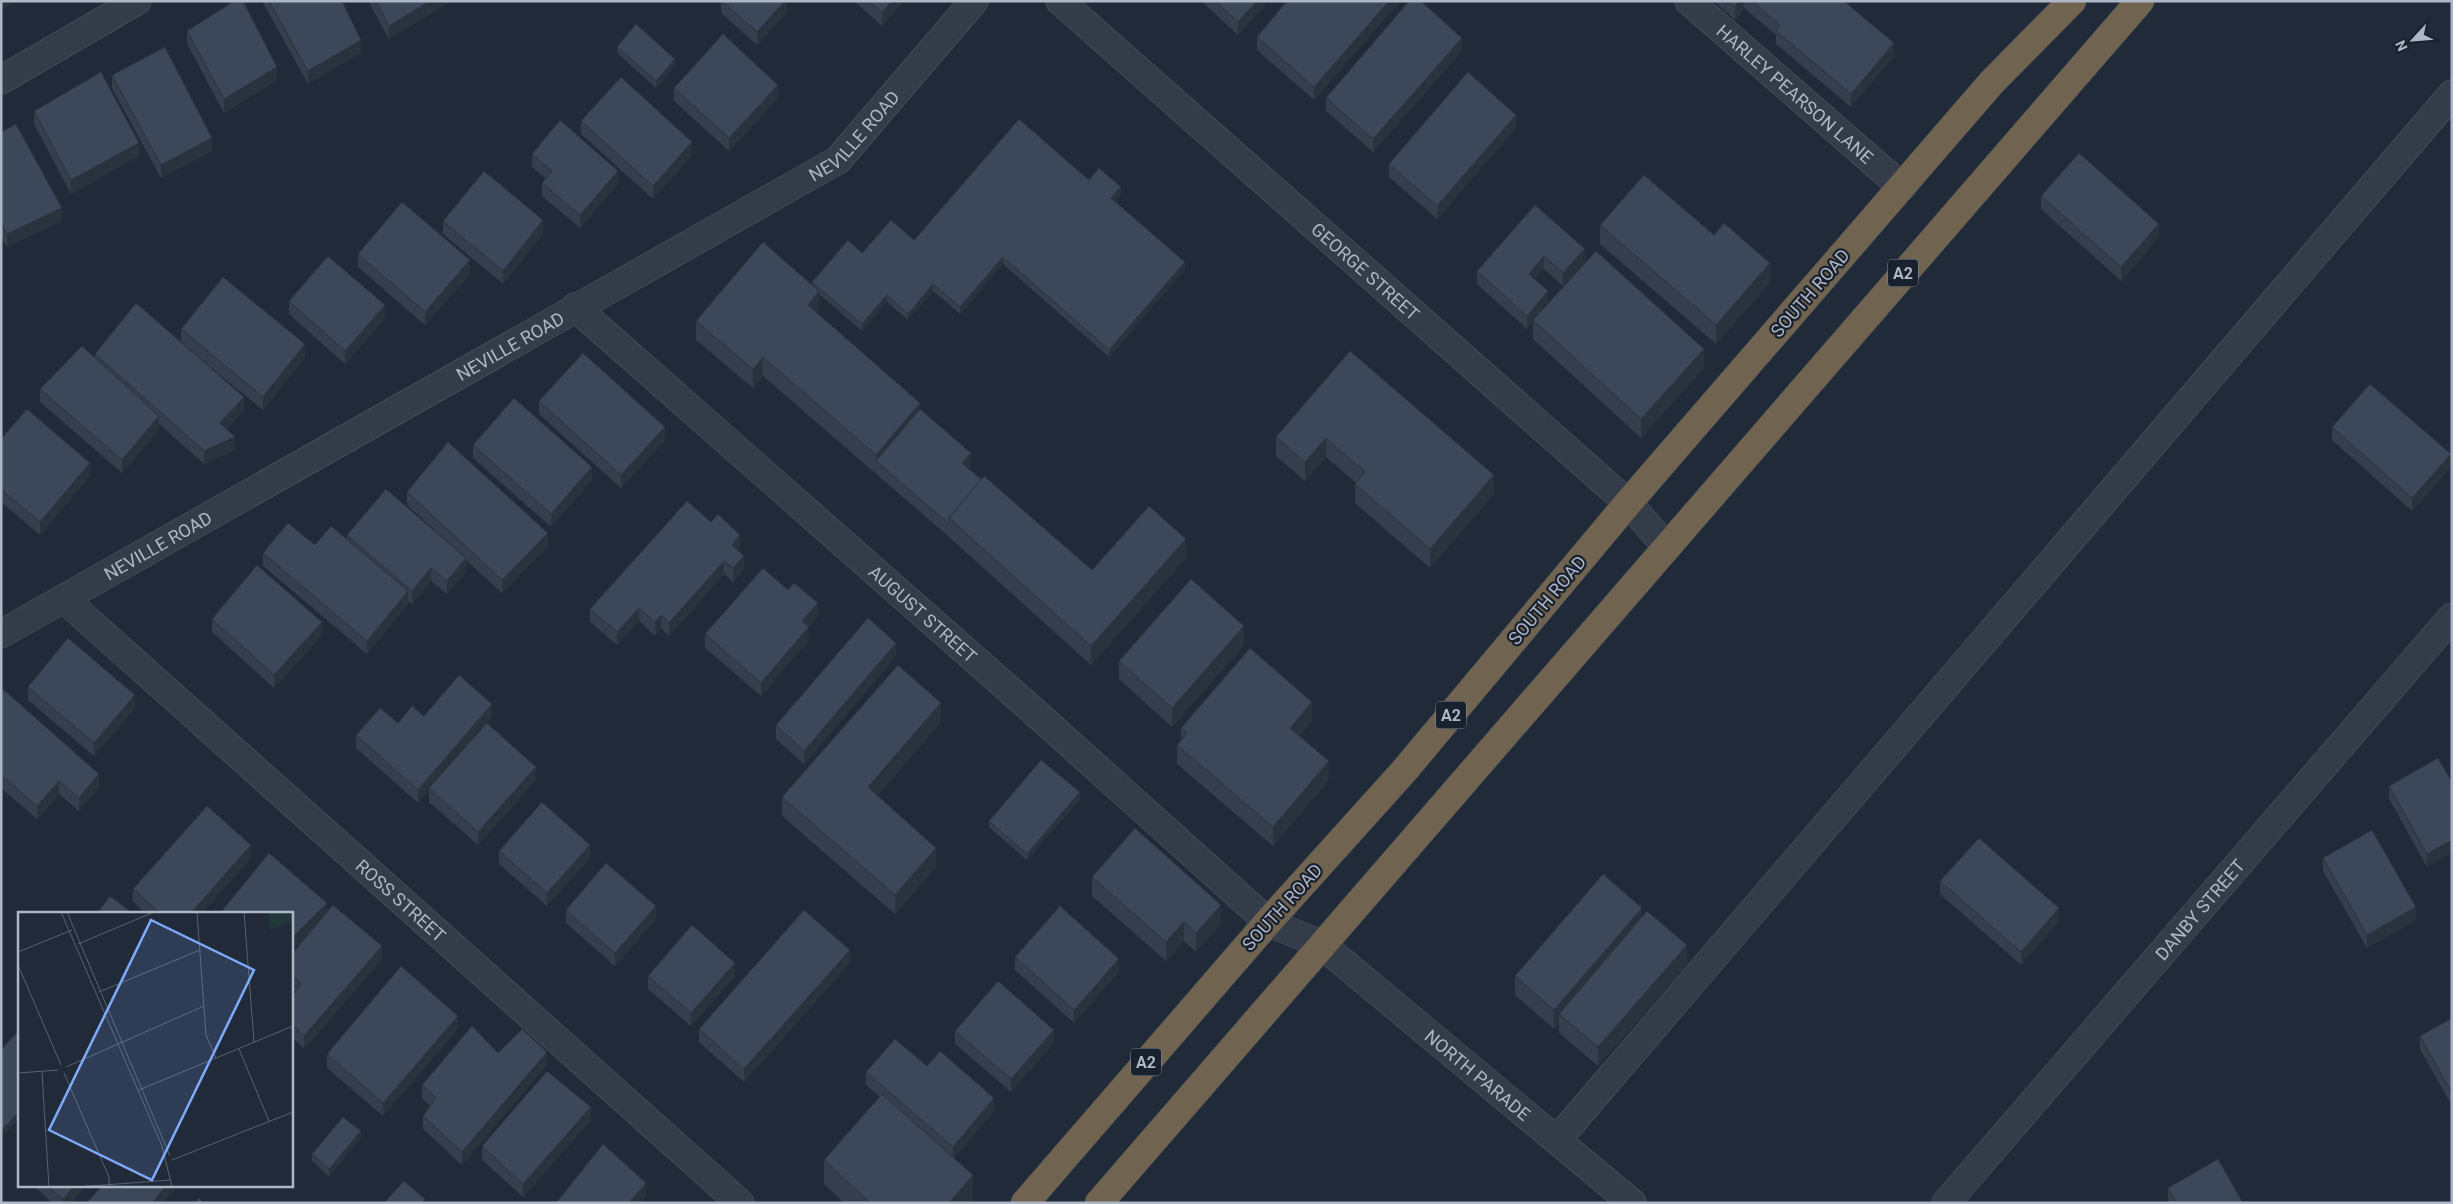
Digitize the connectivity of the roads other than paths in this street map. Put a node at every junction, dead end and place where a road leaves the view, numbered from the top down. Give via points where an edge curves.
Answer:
1 (138, 1) edge
2 (974, 1) edge
3 (1060, 1) edge
4 (1689, 1) edge
5 (2072, 1) edge
6 (2140, 1) edge
7 (1, 80) edge
8 (2452, 94) edge
9 (1902, 187) junction
10 (575, 308) junction
11 (1628, 502) junction
12 (1666, 546) junction
13 (64, 599) junction
14 (2452, 617) edge
15 (1, 634) edge
16 (1268, 922) junction
17 (1322, 945) junction
18 (1557, 1140) junction
19 (740, 1203) edge
20 (1025, 1203) edge
21 (1099, 1203) edge
22 (1632, 1203) edge
23 (1946, 1203) edge

1 - 7 street
2 - 10 street, NEVILLE ROAD via 838,160
3 - 11 street, GEORGE STREET
4 - 9 street, HARLEY PEARSON LANE
5 - 9 highway, SOUTH ROAD / A2 via 1992,82
6 - 12 highway, A2
8 - 18 street
9 - 11 highway, SOUTH ROAD / A2
10 - 13 street, NEVILLE ROAD
10 - 16 street, AUGUST STREET
11 - 12 street, GEORGE STREET
11 - 16 highway, SOUTH ROAD / A2 via 1404,771
12 - 17 highway, A2
13 - 15 street, NEVILLE ROAD
13 - 19 street, ROSS STREET
14 - 23 street, DANBY STREET
16 - 17 street, AUGUST STREET
16 - 20 highway, SOUTH ROAD / A2
17 - 18 street, NORTH PARADE
17 - 21 highway, A2
18 - 22 street, NORTH PARADE

